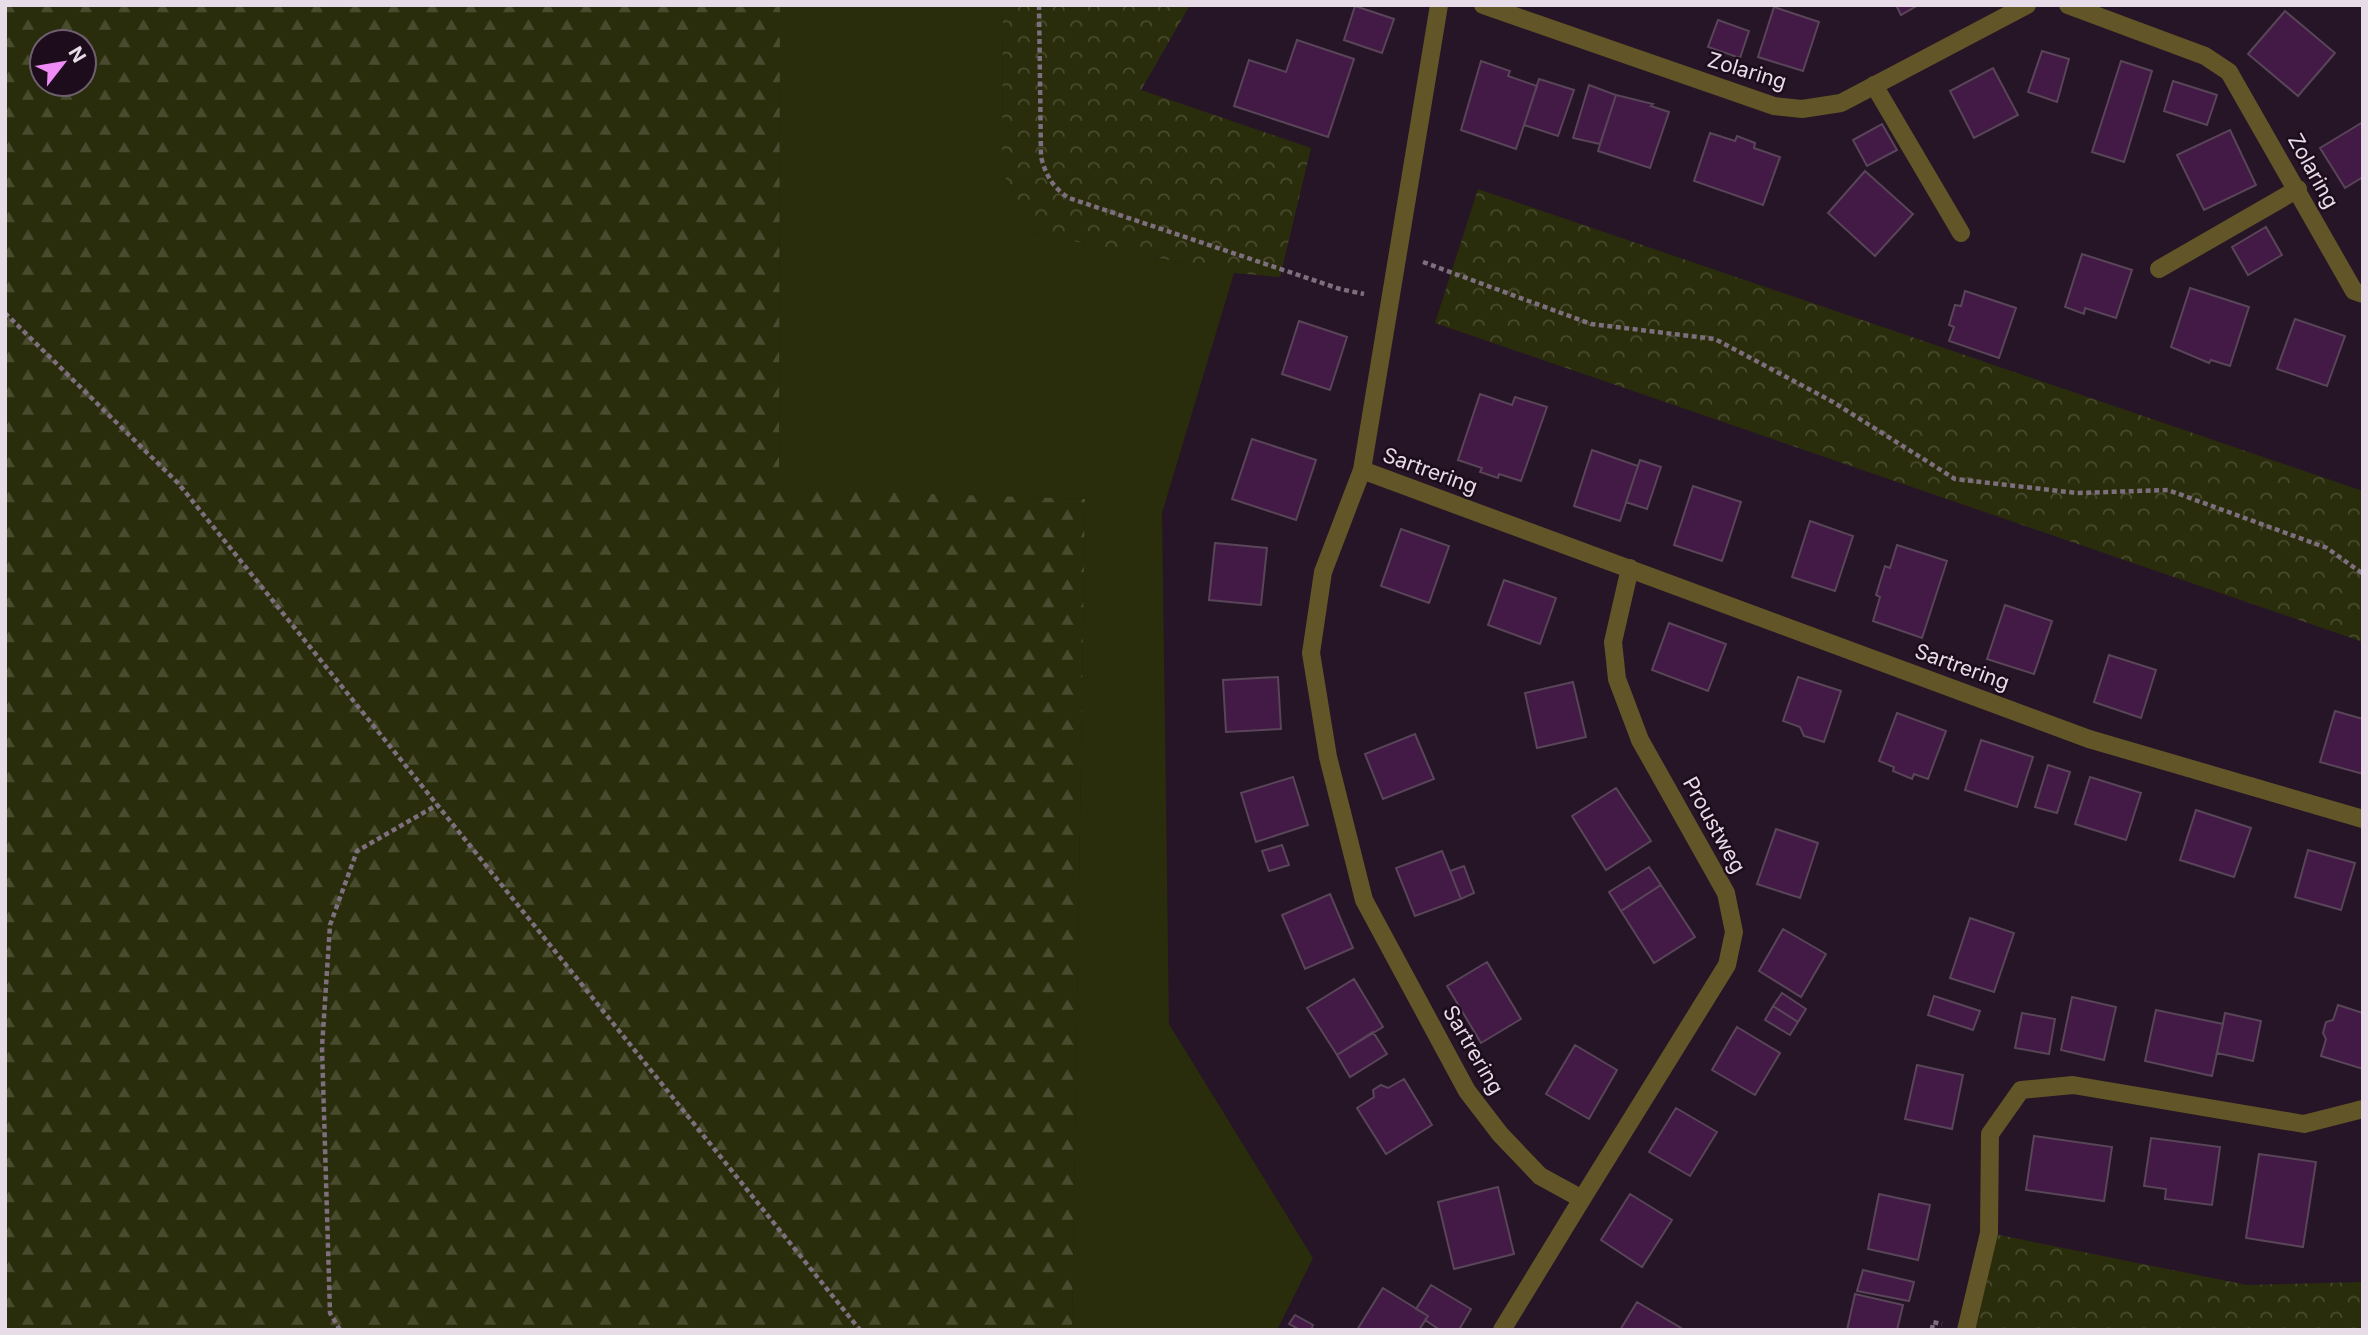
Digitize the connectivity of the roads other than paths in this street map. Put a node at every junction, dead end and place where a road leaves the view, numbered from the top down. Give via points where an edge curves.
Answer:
1 (1439, 5) edge
2 (1483, 5) edge
3 (2027, 5) edge
4 (2067, 5) edge
5 (1874, 85) junction
6 (2298, 189) junction
7 (1961, 233) dead end
8 (2159, 269) dead end
9 (2363, 295) edge
10 (1362, 470) junction
11 (1630, 568) junction
12 (2363, 819) edge
13 (2363, 1109) edge
14 (1582, 1199) junction
15 (1502, 1330) edge
16 (1966, 1330) edge

1 - 10 street
2 - 5 street, Zolaring via 1774,106 1802,109 1840,103
3 - 5 street, Zolaring
4 - 6 street, Zolaring via 2205,56 2229,72
5 - 7 street
6 - 8 street
6 - 9 street, Zolaring via 2354,291
10 - 11 street, Sartrering
10 - 14 street, Sartrering via 1323,572 1311,653 1328,757 1364,900 1467,1091 1540,1175
11 - 12 street, Sartrering via 2089,739
11 - 14 street, Proustweg via 1613,642 1617,679 1640,740 1726,893 1734,932 1727,965
13 - 16 street via 2304,1124 2073,1086 2021,1090 1990,1134 1989,1233
14 - 15 street

